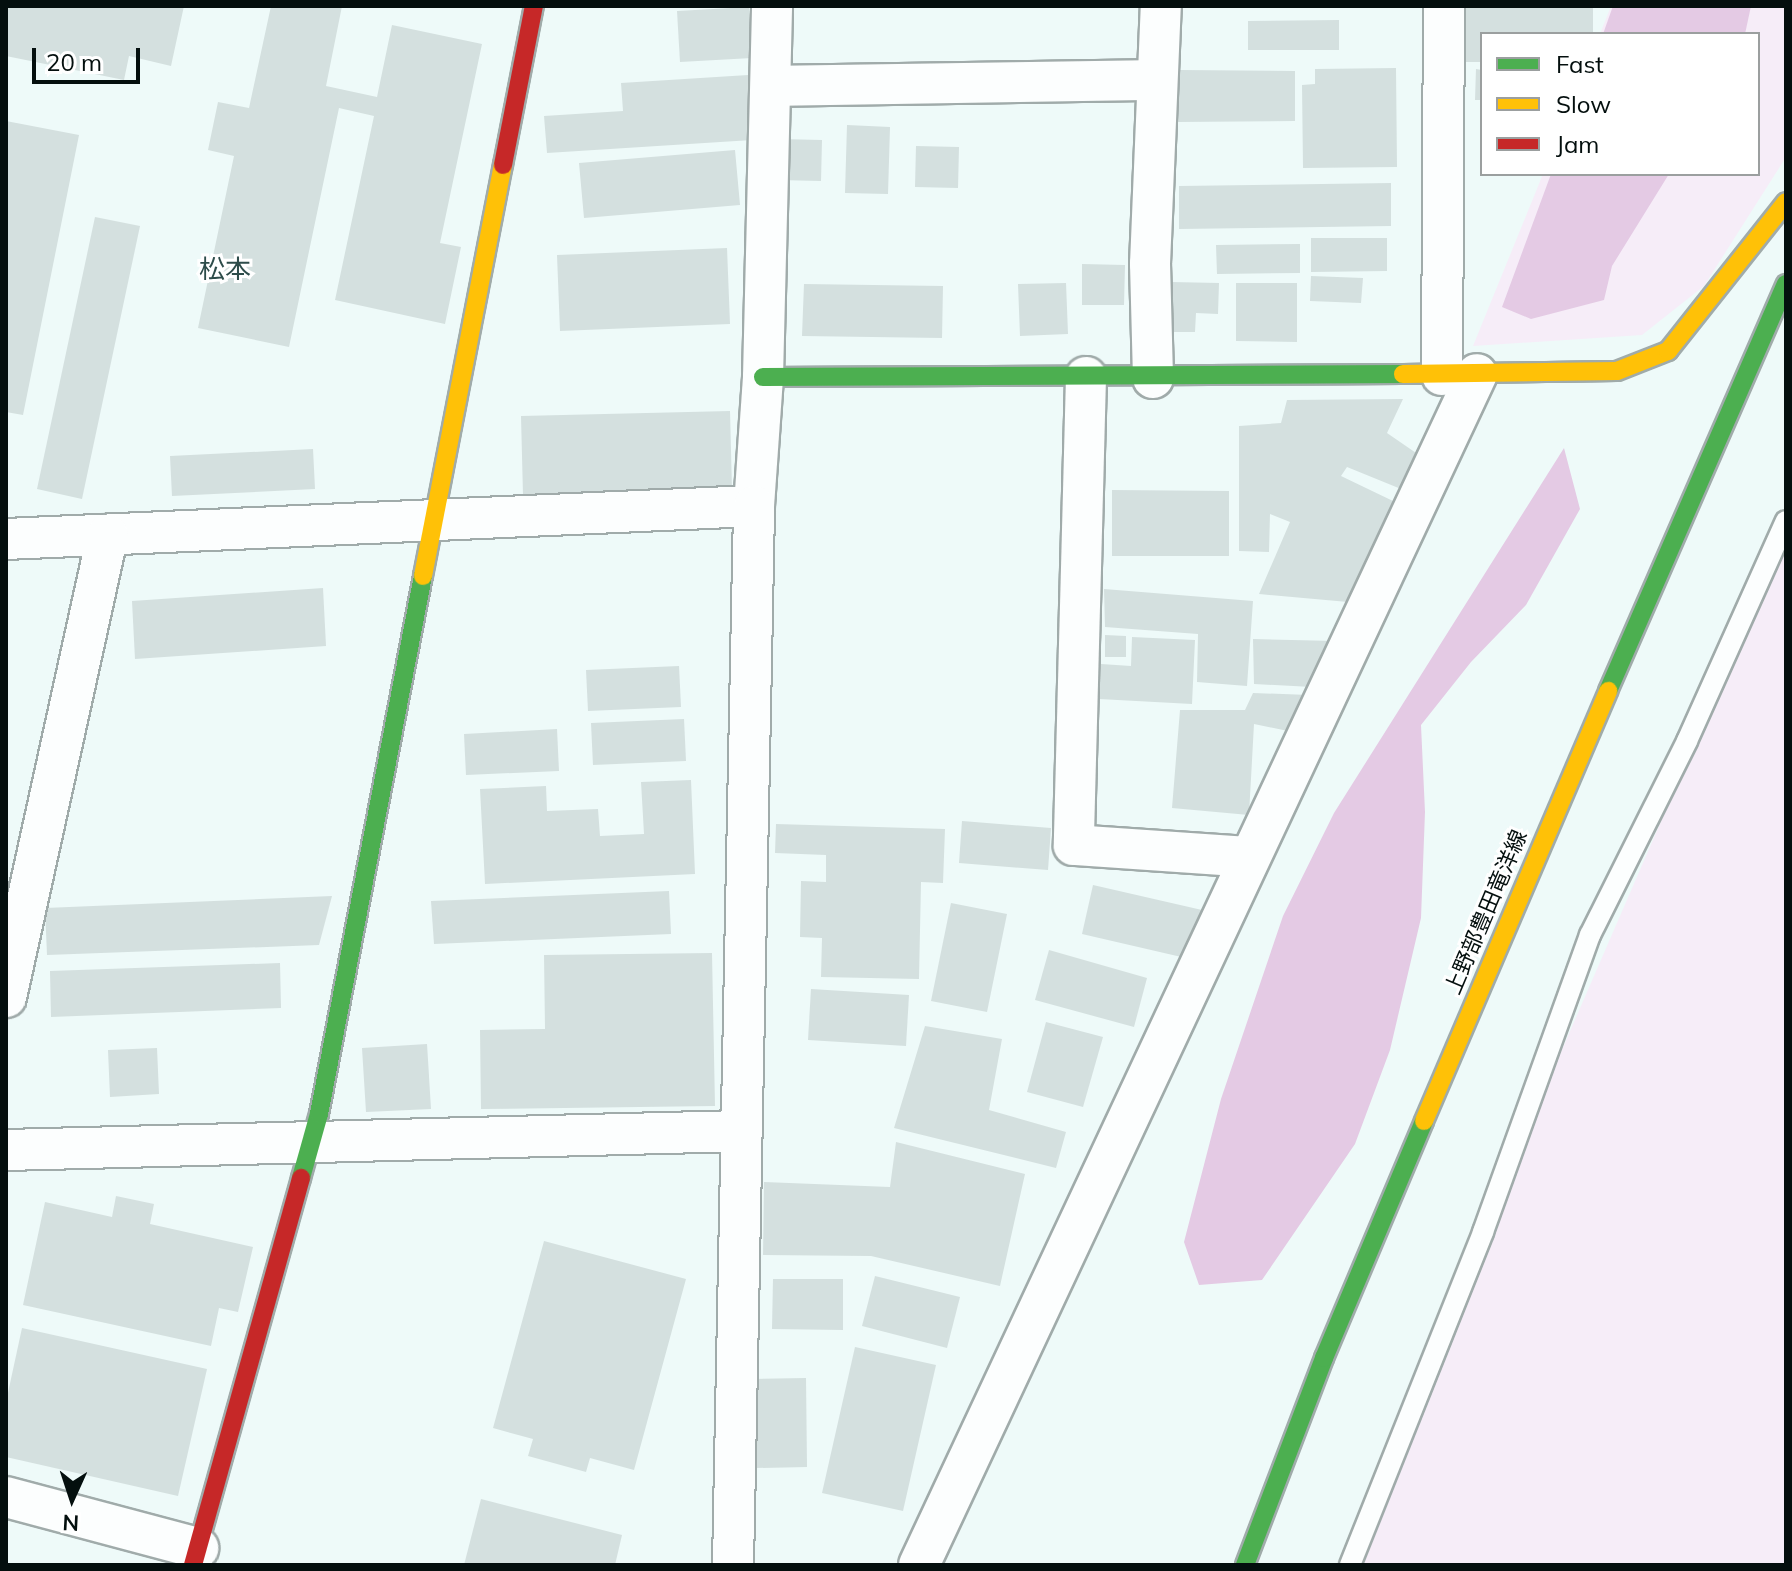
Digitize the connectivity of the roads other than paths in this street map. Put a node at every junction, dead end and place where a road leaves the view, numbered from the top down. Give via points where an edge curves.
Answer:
1 (534, 6) edge
2 (772, 6) edge
3 (1161, 6) edge
4 (1444, 6) edge
5 (1157, 80) junction
6 (771, 86) junction
7 (1786, 202) edge
8 (1786, 284) edge
9 (1459, 374) junction
10 (763, 377) junction
11 (1086, 377) junction
12 (1153, 378) junction
13 (754, 506) junction
14 (431, 519) junction
15 (1786, 521) edge
16 (108, 535) junction
17 (6, 539) edge
18 (1250, 857) junction
19 (6, 997) edge
20 (742, 1131) junction
21 (311, 1141) junction
22 (6, 1150) edge
23 (6, 1497) edge
24 (196, 1556) edge
25 (733, 1565) edge
26 (919, 1565) edge
27 (1245, 1565) edge
28 (1350, 1565) edge

1 - 14 street
2 - 6 street
3 - 5 street
4 - 9 street
5 - 6 street
5 - 12 street via 1150,264
6 - 10 street
7 - 9 street via 1668,351 1617,371
8 - 27 street, 上野部豊田竜洋線 via 1324,1358
9 - 12 street
9 - 18 street
10 - 11 street
10 - 13 street
11 - 12 street
11 - 18 street via 1074,845
13 - 14 street
13 - 20 street
14 - 16 street
14 - 21 street
15 - 28 lane via 1687,741 1590,935 1483,1232
16 - 17 street
16 - 19 street
18 - 26 street
20 - 21 street
20 - 25 street
21 - 22 street
21 - 24 street
23 - 24 street

